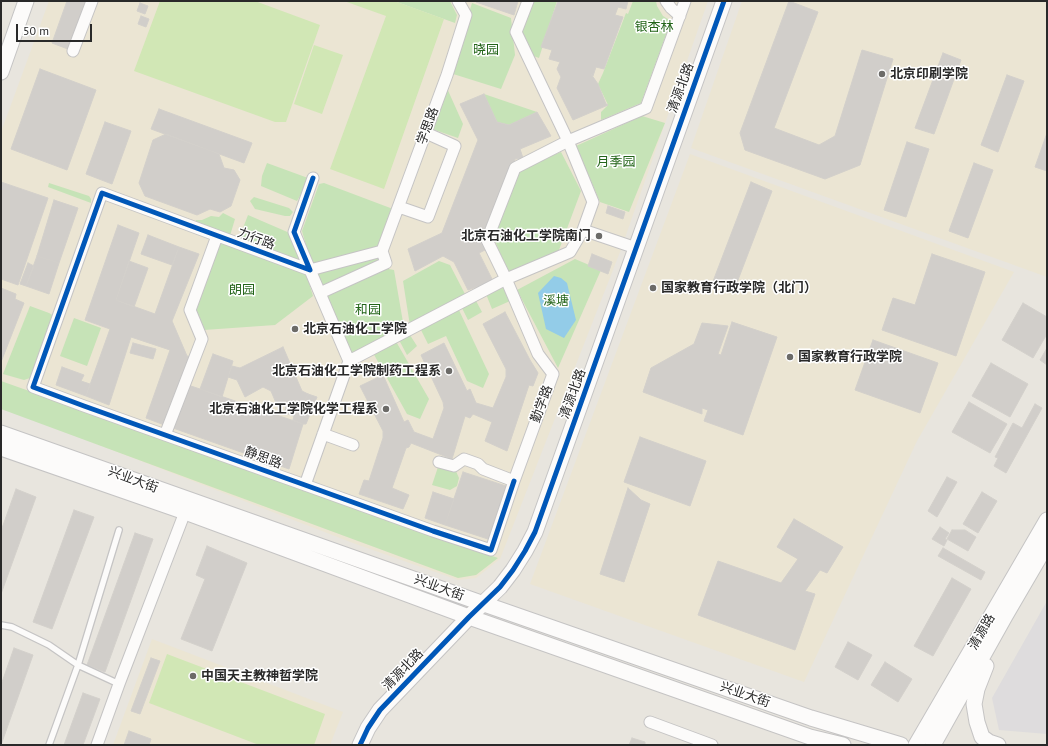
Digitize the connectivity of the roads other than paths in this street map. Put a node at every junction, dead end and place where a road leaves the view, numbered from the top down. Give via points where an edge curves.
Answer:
1 (26, 1) edge
2 (92, 1) edge
3 (458, 1) edge
4 (528, 1) edge
5 (666, 1) edge
6 (685, 1) edge
7 (724, 1) edge
8 (680, 16) junction
9 (74, 51) dead end
10 (1, 72) edge
11 (426, 133) junction
12 (568, 141) junction
13 (313, 178) dead end
14 (102, 193) joint
15 (399, 207) junction
16 (583, 230) junction
17 (217, 236) junction
18 (636, 248) junction
19 (382, 251) junction
20 (310, 270) junction
21 (506, 279) junction
22 (320, 293) junction
23 (349, 361) junction
24 (1, 432) edge
25 (324, 434) junction
26 (165, 435) junction
27 (353, 445) dead end
28 (1, 448) edge
29 (439, 462) dead end
30 (514, 481) junction
31 (305, 485) junction
32 (185, 512) junction
33 (1047, 520) edge
34 (119, 530) dead end
35 (1047, 544) edge
36 (484, 604) junction
37 (1005, 616) junction
38 (469, 617) junction
39 (1, 625) edge
40 (78, 665) junction
41 (119, 684) junction
42 (650, 722) dead end
43 (810, 737) junction
44 (49, 745) edge
45 (97, 745) edge
46 (360, 745) edge
47 (712, 745) edge
48 (828, 745) edge
49 (843, 745) edge
50 (901, 745) edge
51 (916, 745) edge
52 (933, 745) edge
53 (998, 745) edge

1 - 10 main road
2 - 9 street
3 - 11 street, 学思路 via 466,15
4 - 12 street via 516,32
5 - 8 street
6 - 8 street
7 - 18 main road, 清源北路
8 - 12 street via 646,108
11 - 15 street, 学思路
11 - 15 street via 454,146 428,217
12 - 16 street via 593,202
12 - 21 street via 515,168 487,240
13 - 20 street, 力行路 via 294,232
14 - 17 street, 力行路
14 - 26 street, 静思路 via 33,387
15 - 19 street, 学思路
16 - 18 street
16 - 21 street via 570,252
17 - 20 street, 力行路
17 - 26 street via 190,310 202,339
18 - 36 main road, 清源北路 via 535,532 513,570
19 - 20 street
19 - 22 street, 学思路 via 386,263
20 - 22 street, 力行路
21 - 23 street
21 - 30 street, 勤学路 via 538,354 553,374
22 - 23 street, 力行路
23 - 25 street
24 - 36 main road, 兴业大街
25 - 27 street
25 - 31 street
26 - 31 street, 静思路
28 - 32 main road, 兴业大街
29 - 30 street via 454,466 464,459
30 - 31 street, 静思路 via 491,550
32 - 38 main road, 兴业大街
32 - 41 street
33 - 51 main road, 清源路
34 - 40 lane
35 - 37 main road, 清源路
36 - 38 main road, 清源北路
36 - 50 main road, 兴业大街 via 811,718
37 - 52 main road, 清源路
37 - 53 main road via 977,689 974,704 982,736
38 - 43 main road, 兴业大街
38 - 46 main road, 清源北路 via 380,710
39 - 40 lane via 12,627 49,645
40 - 41 lane
40 - 44 lane
41 - 45 street
42 - 47 street
43 - 48 main road
43 - 49 main road, 兴业大街

